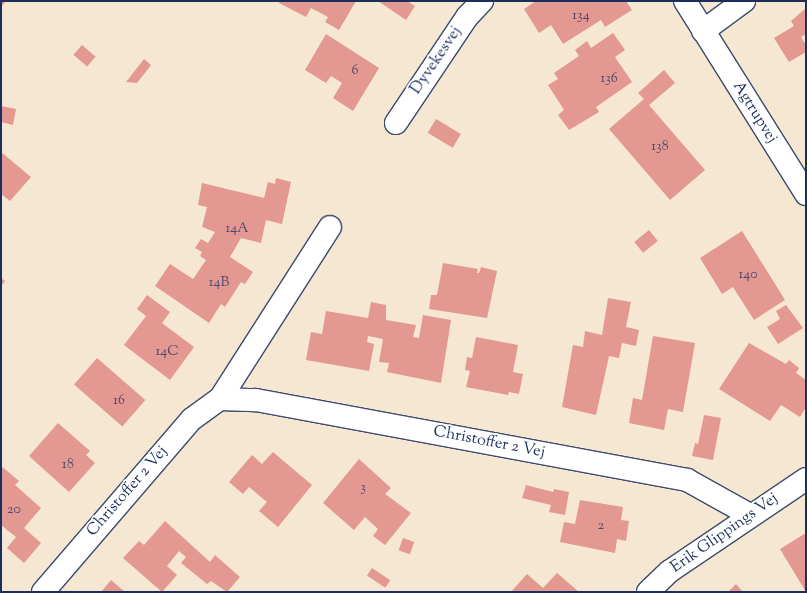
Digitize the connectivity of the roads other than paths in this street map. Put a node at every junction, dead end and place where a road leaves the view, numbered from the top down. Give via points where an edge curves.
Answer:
1 (482, 1) edge
2 (685, 1) edge
3 (744, 1) edge
4 (703, 31) junction
5 (396, 123) dead end
6 (806, 194) edge
7 (330, 227) dead end
8 (220, 399) junction
9 (806, 479) edge
10 (750, 515) junction
11 (43, 592) edge
12 (648, 592) edge

1 - 5 street, Dyvekesvej via 467,17
2 - 4 street, Agtrupvej
3 - 4 street
4 - 6 street, Agtrupvej
7 - 8 street, Christoffer 2 Vej
8 - 10 street, Christoffer 2 Vej via 256,400 687,480
8 - 11 street, Christoffer 2 Vej via 192,419
9 - 10 street, Erik Glippings Vej
10 - 12 street, Erik Glippings Vej via 670,571

